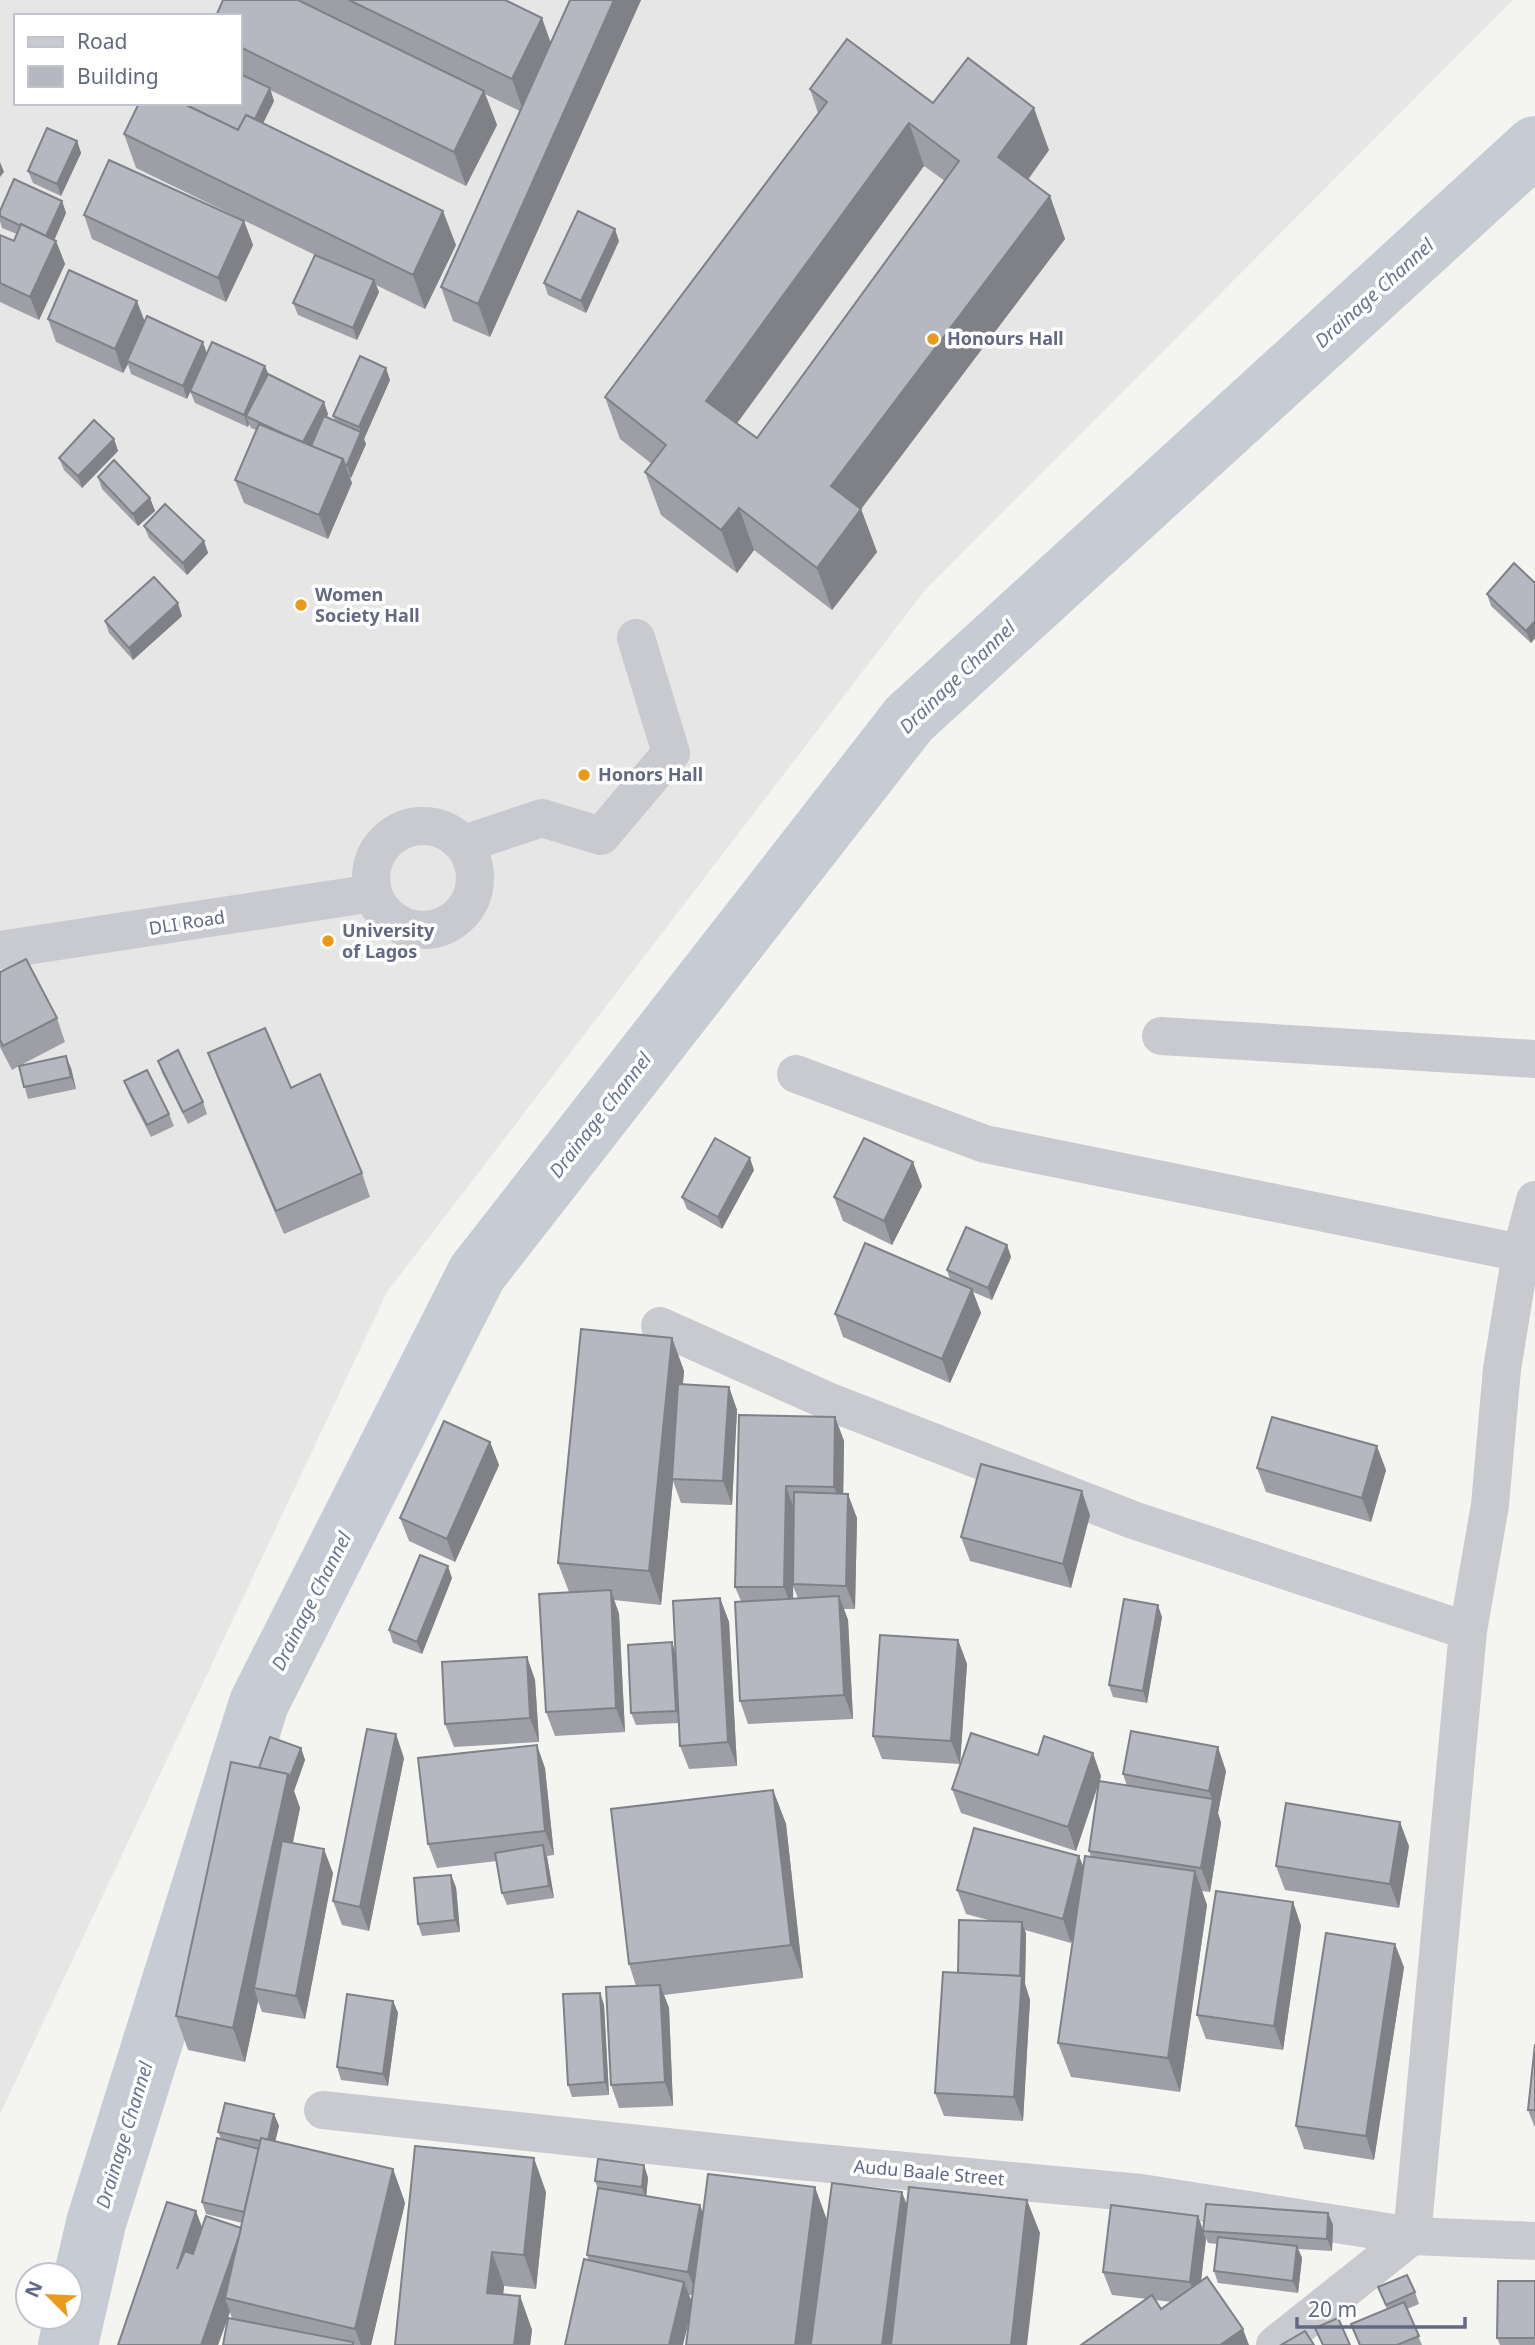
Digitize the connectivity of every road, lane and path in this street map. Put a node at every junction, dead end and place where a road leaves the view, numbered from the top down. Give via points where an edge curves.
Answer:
1 (635, 638) dead end
2 (464, 844) junction
3 (373, 893) junction
4 (0, 950) edge
5 (1161, 1036) dead end
6 (1535, 1059) edge
7 (796, 1074) dead end
8 (1535, 1200) edge
9 (1521, 1253) junction
10 (660, 1326) dead end
11 (1468, 1631) junction
12 (323, 2110) dead end
13 (1412, 2236) junction
14 (1535, 2241) edge
15 (1275, 2345) edge

1 - 2 street via 671,753 601,836 542,818
2 - 3 street via 433,826 415,825 398,831 374,858
2 - 3 street via 476,878 473,896 452,922 438,929 405,928 380,909
3 - 4 street, DLI Road
5 - 6 street
7 - 9 street via 985,1143
8 - 9 street
9 - 11 street via 1502,1369 1490,1505
10 - 11 street via 830,1402 1133,1520
11 - 13 street
12 - 13 street, Audu Baale Street via 1141,2193
13 - 14 street, Audu Baale Street
13 - 15 street

